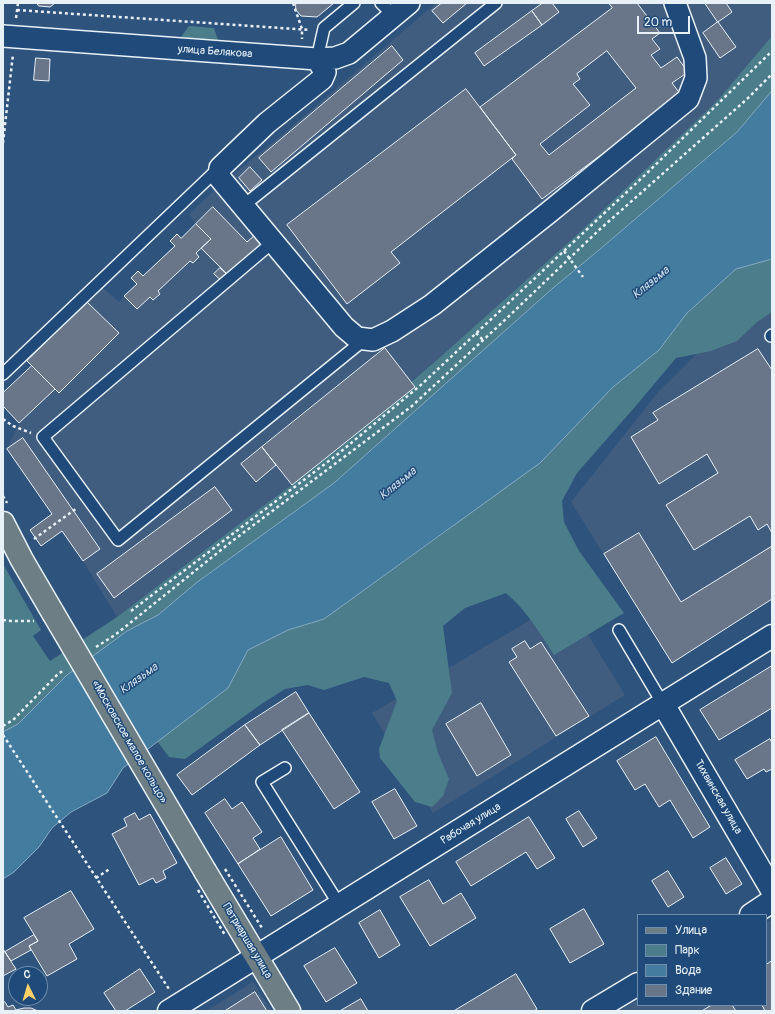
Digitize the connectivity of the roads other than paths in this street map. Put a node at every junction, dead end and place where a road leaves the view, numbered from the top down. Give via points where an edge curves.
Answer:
1 (354, 3) edge
2 (496, 3) edge
3 (676, 3) edge
4 (395, 7) edge
5 (9, 36) edge
6 (317, 59) junction
7 (220, 168) junction
8 (243, 206) junction
9 (273, 242) junction
10 (365, 339) junction
11 (3, 374) edge
12 (3, 522) edge
13 (619, 630) dead end
14 (772, 636) edge
15 (663, 704) junction
16 (285, 768) dead end
17 (205, 871) joint
18 (772, 890) edge
19 (772, 901) edge
20 (340, 906) junction
21 (752, 914) edge
22 (256, 958) junction
23 (637, 985) edge
24 (174, 1008) edge
25 (289, 1011) edge
26 (593, 1011) edge

1 - 6 lane via 324,28
2 - 8 lane
3 - 10 street via 694,58 696,78 688,99 432,305 392,331 373,340
4 - 6 street, улица Белякова via 350,53 335,58
5 - 6 street, улица Белякова
6 - 7 street via 325,72 322,79 267,123
7 - 8 street via 219,177
7 - 11 lane
8 - 9 street
9 - 10 street via 344,327 357,338
9 - 10 lane via 43,437 118,540
12 - 17 main road, «Московское малое кольцо», bridge via 22,560 45,617
13 - 15 lane
14 - 15 main road, Рабочая улица
15 - 18 main road, Тихвинская улица
15 - 20 main road, Рабочая улица
16 - 20 lane via 262,782
17 - 22 main road, Патриаршая улица
19 - 21 main road
20 - 22 main road, Рабочая улица
22 - 24 main road, Рабочая улица
22 - 25 main road, Патриаршая улица
23 - 26 main road

